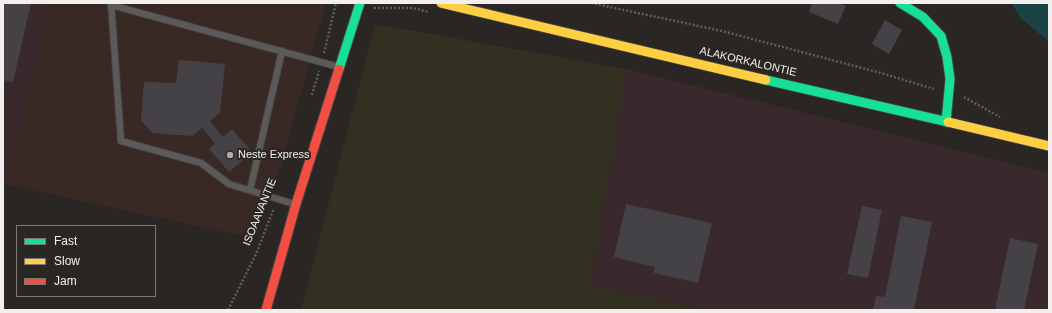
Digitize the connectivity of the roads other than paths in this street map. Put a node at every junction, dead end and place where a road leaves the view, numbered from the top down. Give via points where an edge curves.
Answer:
1 (441, 3) edge
2 (900, 3) edge
3 (111, 4) edge
4 (360, 4) edge
5 (282, 51) junction
6 (340, 67) junction
7 (946, 122) junction
8 (1049, 146) edge
9 (250, 190) junction
10 (296, 204) junction
11 (266, 310) edge

1 - 7 street, ALAKORKALONTIE
2 - 7 street via 923,17 941,36 950,79
3 - 5 lane
3 - 9 lane via 121,141 201,163 229,184
4 - 6 street
5 - 6 lane
5 - 9 lane
6 - 10 street
7 - 8 street, ALAKORKALONTIE
9 - 10 lane
10 - 11 street

